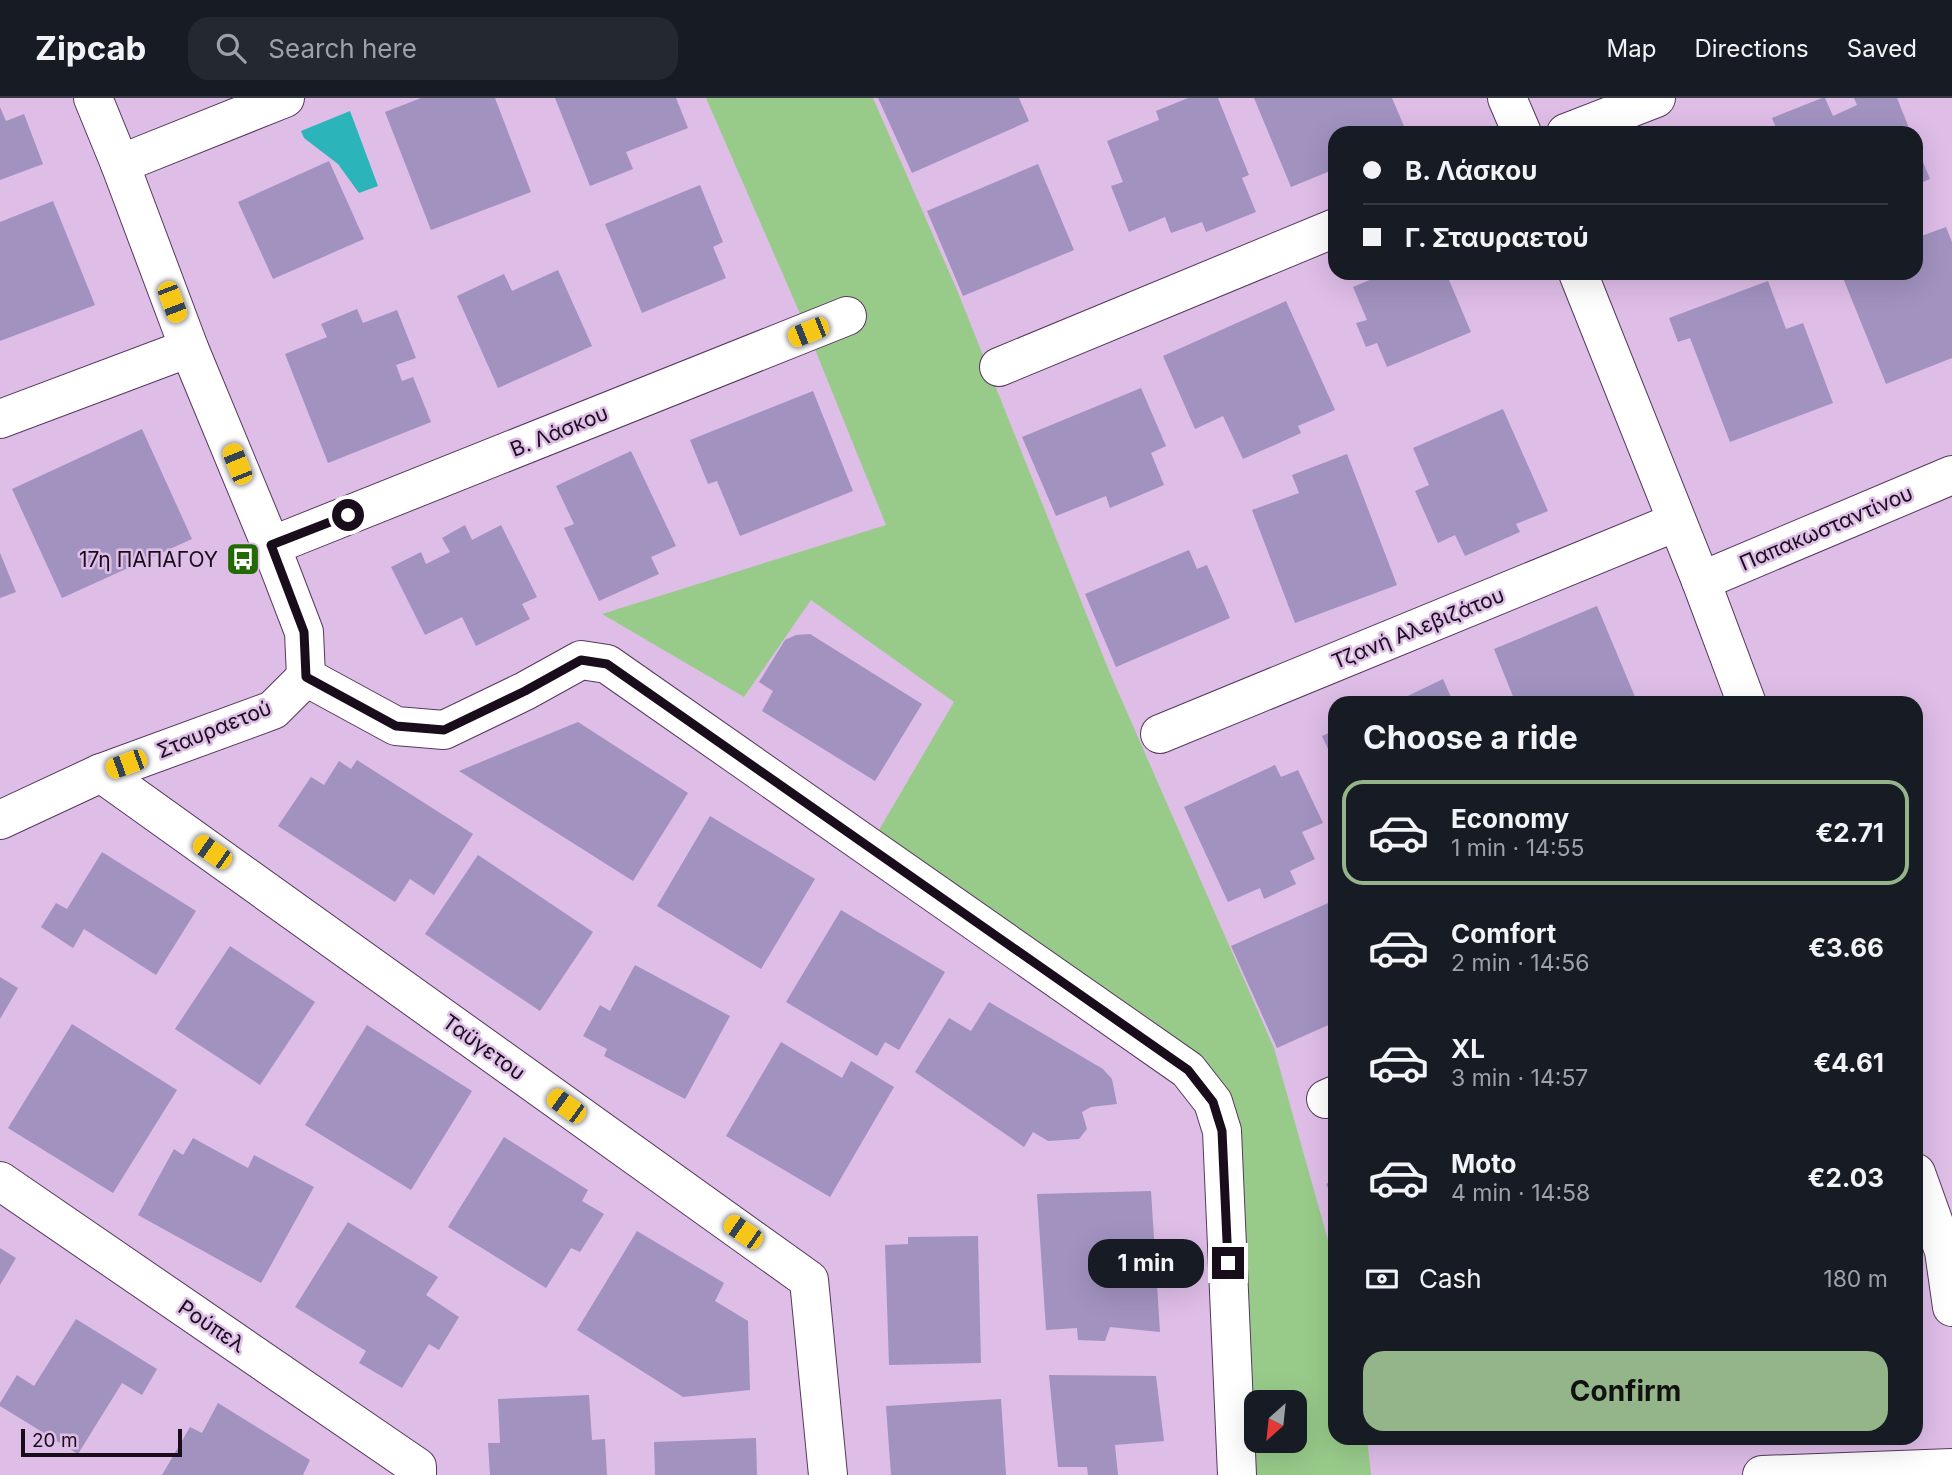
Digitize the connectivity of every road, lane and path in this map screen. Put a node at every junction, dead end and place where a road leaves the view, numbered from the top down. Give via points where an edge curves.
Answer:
1 (93, 98) edge
2 (285, 98) edge
3 (1507, 98) edge
4 (1656, 98) edge
5 (1519, 126) edge
6 (1584, 126) edge
7 (120, 164) junction
8 (1328, 231) edge
9 (1581, 280) edge
10 (847, 316) dead end
11 (189, 348) junction
12 (999, 367) dead end
13 (0, 419) edge
14 (1952, 475) edge
15 (1676, 522) junction
16 (271, 545) junction
17 (1701, 581) junction
18 (306, 677) junction
19 (1743, 696) edge
20 (1160, 734) dead end
21 (101, 773) junction
22 (0, 820) edge
23 (0, 1181) edge
24 (1923, 1192) edge
25 (1952, 1307) edge
26 (1952, 1468) edge
27 (417, 1475) edge
28 (828, 1475) edge
29 (1237, 1475) edge
30 (1762, 1475) edge

1 - 7 street
2 - 7 street
3 - 5 street
4 - 6 street
7 - 11 street
8 - 12 street
9 - 15 street
10 - 16 street, Β. Λάσκου
11 - 13 street
11 - 16 street
14 - 17 street, Παπακωσταντίνου
15 - 17 street
15 - 20 street, Τζανή Αλεβιζάτου
16 - 18 street via 304,632
17 - 19 street
18 - 21 street, Σταυραετού via 273,710
18 - 29 street via 396,726 444,730 581,660 607,664 1188,1070 1213,1102 1222,1131
21 - 22 street, Σταυραετού
21 - 28 street, Ταϋγετου via 809,1280
23 - 27 street, Ρούπελ via 417,1467
24 - 25 street via 1944,1251
26 - 30 street

